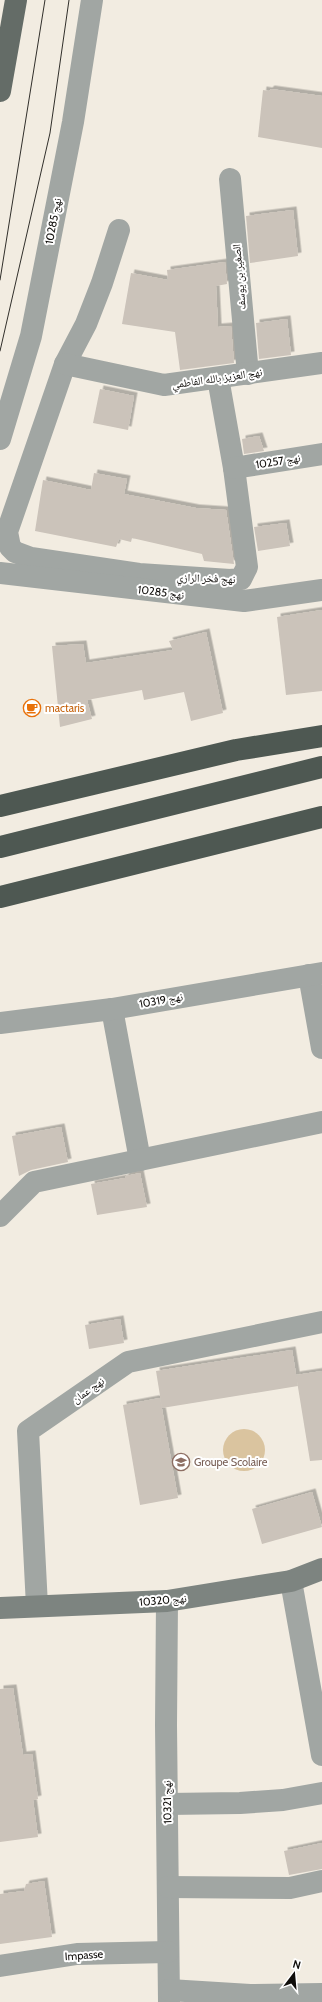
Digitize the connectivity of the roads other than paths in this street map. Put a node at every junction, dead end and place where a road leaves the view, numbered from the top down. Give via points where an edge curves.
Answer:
1 (16, 0) edge
2 (92, 0) edge
3 (0, 91) edge
4 (230, 179) dead end
5 (119, 230) dead end
6 (322, 363) edge
7 (65, 364) junction
8 (248, 374) junction
9 (218, 378) junction
10 (0, 439) edge
11 (322, 454) edge
12 (234, 468) junction
13 (0, 573) edge
14 (322, 590) edge
15 (322, 736) edge
16 (322, 767) edge
17 (0, 806) edge
18 (322, 817) edge
19 (0, 847) edge
20 (0, 896) edge
21 (316, 974) edge
22 (112, 1009) junction
23 (0, 1023) edge
24 (322, 1048) edge
25 (322, 1122) edge
26 (140, 1160) junction
27 (0, 1216) edge
28 (322, 1322) edge
29 (322, 1569) edge
30 (290, 1581) junction
31 (167, 1601) junction
32 (37, 1606) junction
33 (0, 1608) edge
34 (322, 1755) edge
35 (322, 1793) edge
36 (168, 1804) junction
37 (322, 1882) edge
38 (168, 1887) junction
39 (168, 1952) junction
40 (0, 1966) edge
41 (322, 1994) edge
42 (169, 1996) edge

1 - 3 main road
2 - 10 street, نهج 10285 via 73,122 31,336
4 - 8 street, الصغير بن يوسف
5 - 7 street via 86,324
6 - 8 street, نهج العزيز بالله الفاطمي
7 - 9 street, نهج العزيز بالله الفاطمي via 164,386
7 - 12 street, نهج فخر الرازي via 7,532 10,547 15,552 31,558 139,574 238,580 244,576 247,567
8 - 9 street, نهج العزيز بالله الفاطمي
9 - 12 street, نهج فخر الرازي
11 - 12 street, نهج 10257
13 - 14 street, نهج 10285 via 244,601
15 - 17 highway via 236,750
16 - 19 highway
18 - 20 highway
21 - 22 street, نهج 10319
21 - 24 street
22 - 23 street, نهج 10319
22 - 26 street
25 - 26 street
26 - 27 street via 34,1182
28 - 32 street, نهج عمان via 128,1362 28,1431
29 - 30 street, نهج 10320
30 - 31 street, نهج 10320
30 - 34 street
31 - 32 street, نهج 10320
31 - 36 street, نهج 10321
32 - 33 street, نهج 10320
35 - 36 street via 283,1800
36 - 38 street, نهج 10321
37 - 38 street via 290,1888
38 - 39 street, نهج 10321
39 - 40 street, Impasse via 77,1954
39 - 42 street, نهج 10321
41 - 42 street

